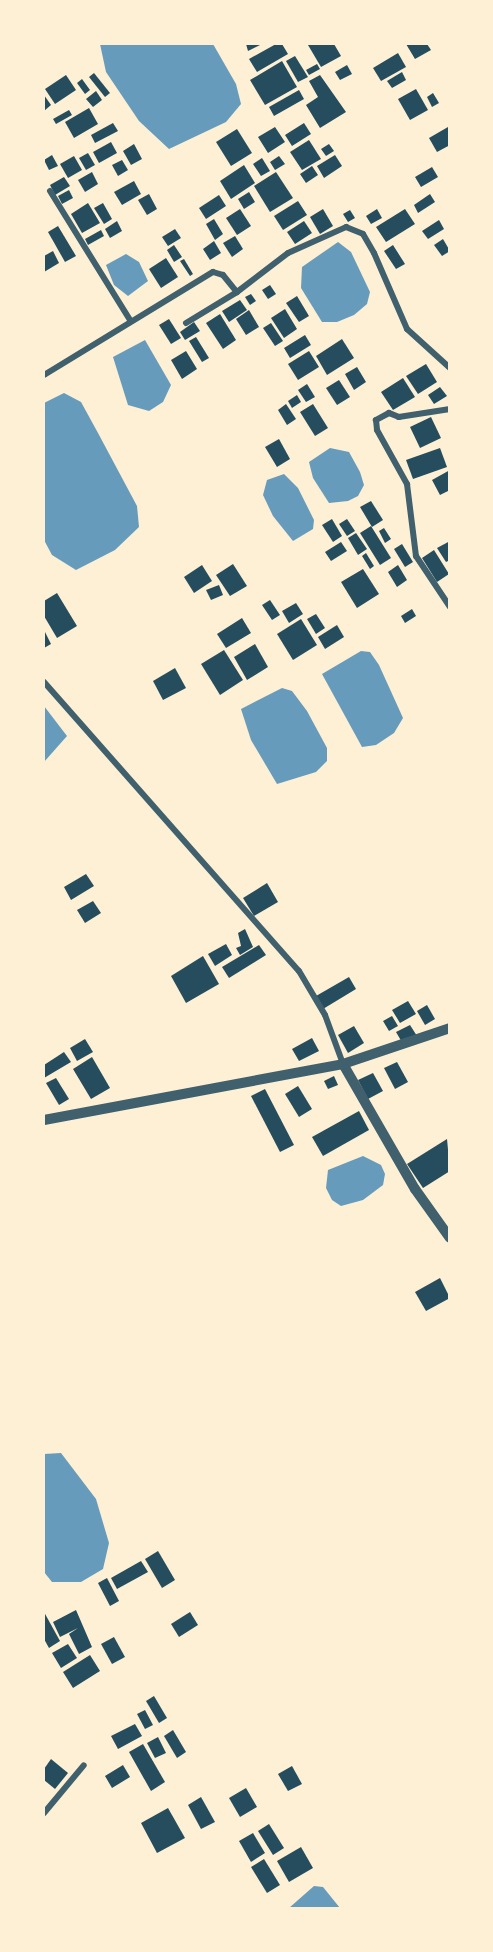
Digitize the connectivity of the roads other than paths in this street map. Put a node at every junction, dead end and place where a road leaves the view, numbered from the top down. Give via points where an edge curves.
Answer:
1 (50, 191) dead end
2 (237, 292) junction
3 (130, 320) junction
4 (186, 323) dead end
5 (450, 368) edge
6 (44, 375) edge
7 (450, 409) edge
8 (450, 607) edge
9 (44, 682) edge
10 (450, 1028) edge
11 (343, 1064) junction
12 (44, 1120) edge
13 (450, 1238) edge
14 (84, 1765) dead end
15 (44, 1813) edge

1 - 3 street
2 - 3 street via 224,275 213,272
2 - 4 street
2 - 5 street via 288,254 346,227 363,234 407,329
3 - 6 street
7 - 8 street via 399,417 389,413 376,420 377,430 407,484 417,556
9 - 11 street via 299,971 325,1016
10 - 11 street
11 - 12 street
11 - 13 street via 415,1189
14 - 15 street

